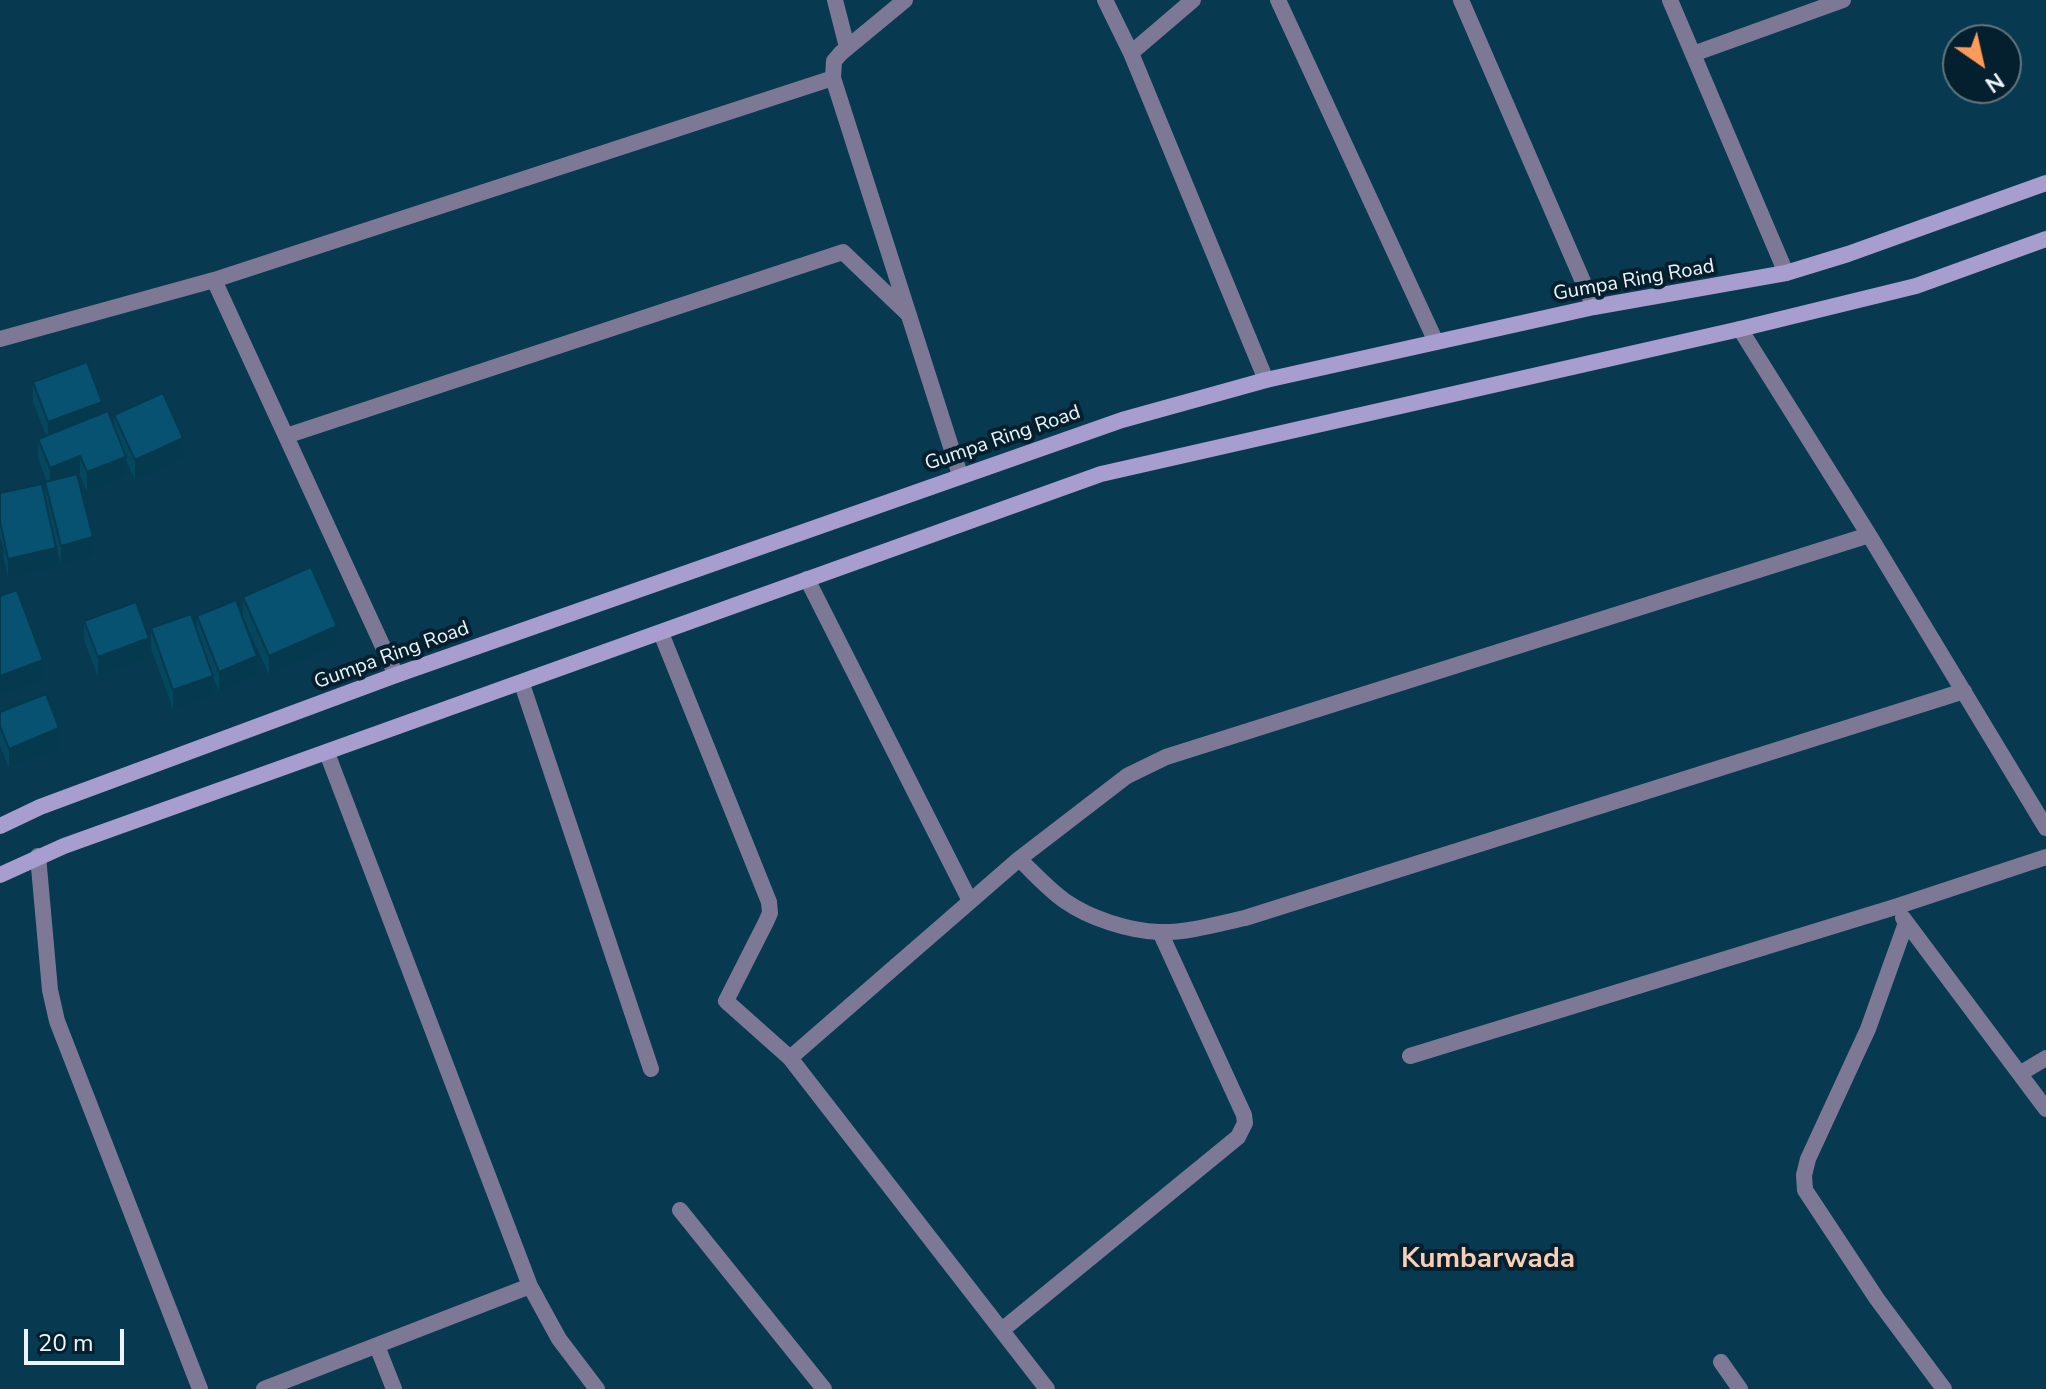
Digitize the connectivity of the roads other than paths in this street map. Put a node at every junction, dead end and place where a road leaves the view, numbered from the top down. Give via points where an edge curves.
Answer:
1 (835, 0) edge
2 (905, 0) edge
3 (1105, 0) edge
4 (1193, 0) edge
5 (1278, 0) edge
6 (1461, 0) edge
7 (1670, 0) edge
8 (1843, 0) edge
9 (847, 47) junction
10 (1131, 53) junction
11 (1693, 54) junction
12 (833, 78) junction
13 (2046, 183) edge
14 (2046, 239) edge
15 (1786, 273) junction
16 (214, 280) junction
17 (1594, 307) junction
18 (909, 315) junction
19 (1740, 329) junction
20 (0, 339) edge
21 (1436, 342) junction
22 (1266, 380) junction
23 (286, 436) junction
24 (960, 475) junction
25 (1869, 535) junction
26 (807, 579) junction
27 (661, 633) junction
28 (396, 675) junction
29 (522, 684) junction
30 (1964, 691) junction
31 (327, 753) junction
32 (0, 826) edge
33 (2046, 828) edge
34 (38, 856) junction
35 (2046, 857) edge
36 (1019, 859) junction
37 (0, 875) edge
38 (970, 901) junction
39 (1895, 907) junction
40 (1906, 923) junction
41 (1160, 932) junction
42 (1410, 1056) dead end
43 (790, 1058) junction
44 (2046, 1058) edge
45 (651, 1069) dead end
46 (2021, 1073) junction
47 (2046, 1109) edge
48 (680, 1210) dead end
49 (530, 1286) junction
50 (1002, 1330) junction
51 (377, 1346) junction
52 (1721, 1362) dead end
53 (200, 1389) edge
54 (264, 1389) edge
55 (394, 1389) edge
56 (597, 1389) edge
57 (824, 1389) edge
58 (1047, 1389) edge
59 (1740, 1389) edge
60 (1944, 1389) edge

1 - 9 street
2 - 9 street
3 - 10 street
4 - 10 street
5 - 21 street
6 - 17 street
7 - 11 street
8 - 11 street
9 - 12 street via 834,61
10 - 22 street
11 - 15 street
12 - 16 street
12 - 18 street
13 - 15 street, Gumpa Ring Road
14 - 19 street via 1916,286
15 - 17 street, Gumpa Ring Road
16 - 20 street
16 - 23 street
17 - 21 street, Gumpa Ring Road
18 - 23 street via 843,252
18 - 24 street
19 - 25 street
19 - 26 street via 1101,474
21 - 22 street, Gumpa Ring Road
22 - 24 street, Gumpa Ring Road via 1122,420
23 - 28 street
24 - 28 street, Gumpa Ring Road
25 - 30 street
25 - 36 street via 1166,757 1127,776
26 - 27 street
26 - 38 street
27 - 29 street
27 - 43 street via 769,902 770,913 726,1001
28 - 32 street, Gumpa Ring Road
29 - 31 street
29 - 45 street
30 - 33 street
30 - 41 street via 1245,918
31 - 34 street
31 - 49 street
34 - 37 street
34 - 53 street via 57,1021
35 - 39 street
36 - 38 street
36 - 41 street via 1084,913
38 - 43 street
39 - 40 street
39 - 42 street
40 - 46 street
40 - 60 street via 1868,1029 1808,1159 1805,1190
41 - 50 street via 1244,1115 1243,1130
43 - 50 street
44 - 46 street
46 - 47 street
48 - 57 street
49 - 51 street
49 - 56 street via 559,1339
50 - 58 street
51 - 54 street
51 - 55 street
52 - 59 street

